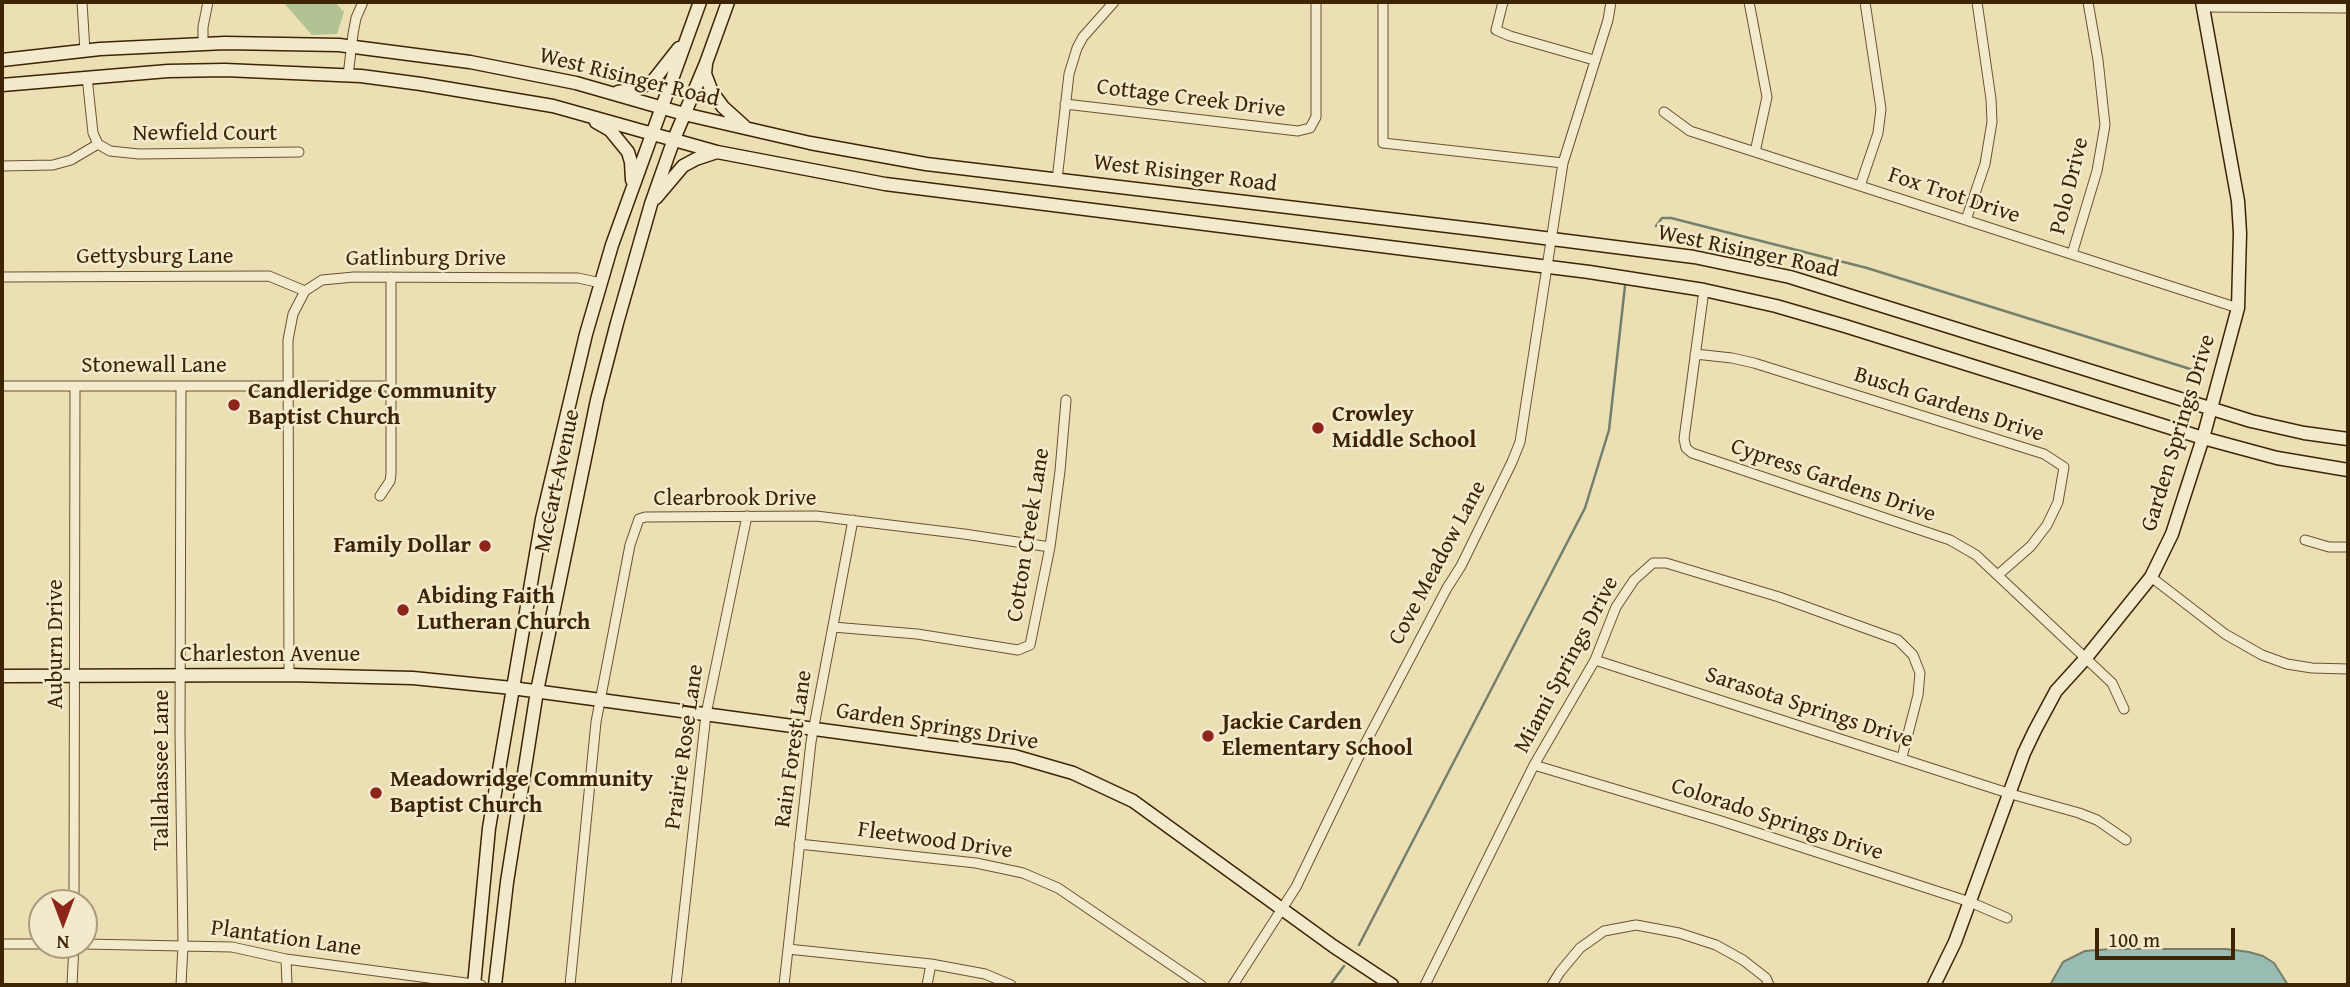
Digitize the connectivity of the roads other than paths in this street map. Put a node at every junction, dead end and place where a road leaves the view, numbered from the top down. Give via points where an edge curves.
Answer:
1 (82, 2) edge
2 (208, 2) edge
3 (363, 2) edge
4 (699, 2) edge
5 (728, 2) edge
6 (1114, 2) edge
7 (1316, 2) edge
8 (1382, 2) edge
9 (1503, 2) edge
10 (1611, 2) edge
11 (1749, 2) edge
12 (1865, 2) edge
13 (1977, 2) edge
14 (2088, 2) edge
15 (2202, 4) edge
16 (2348, 8) edge
17 (686, 39) junction
18 (203, 44) junction
19 (351, 47) junction
20 (85, 51) junction
21 (1594, 60) junction
22 (2, 61) edge
23 (706, 62) junction
24 (348, 76) junction
25 (87, 77) junction
26 (2, 85) edge
27 (611, 93) junction
28 (1065, 104) junction
29 (661, 107) junction
30 (1664, 112) dead end
31 (584, 114) junction
32 (684, 114) junction
33 (747, 128) junction
34 (652, 133) junction
35 (674, 139) junction
36 (98, 144) junction
37 (299, 152) dead end
38 (717, 152) junction
39 (1755, 152) junction
40 (1563, 163) junction
41 (2, 166) edge
42 (1058, 180) junction
43 (633, 186) junction
44 (1860, 186) junction
45 (651, 204) junction
46 (1054, 205) junction
47 (1966, 220) junction
48 (1552, 239) junction
49 (2072, 254) junction
50 (1546, 267) junction
51 (2, 277) edge
52 (391, 277) junction
53 (601, 283) junction
54 (1704, 290) junction
55 (305, 291) junction
56 (2238, 308) junction
57 (1695, 354) junction
58 (2, 386) edge
59 (75, 386) junction
60 (181, 386) junction
61 (288, 386) junction
62 (391, 386) junction
63 (1066, 400) dead end
64 (2210, 409) junction
65 (2203, 438) junction
66 (2348, 439) edge
67 (2348, 470) edge
68 (380, 496) dead end
69 (747, 516) junction
70 (853, 520) junction
71 (2305, 540) dead end
72 (1050, 547) junction
73 (2348, 547) edge
74 (1999, 574) junction
75 (2151, 577) junction
76 (833, 627) junction
77 (2085, 659) junction
78 (1595, 660) junction
79 (2348, 669) edge
80 (180, 675) junction
81 (289, 675) junction
82 (2, 676) edge
83 (76, 676) junction
84 (512, 688) junction
85 (537, 691) junction
86 (600, 700) junction
87 (2124, 709) dead end
88 (706, 714) junction
89 (813, 730) junction
90 (1902, 757) junction
91 (1534, 765) junction
92 (2011, 794) junction
93 (2126, 840) dead end
94 (799, 844) junction
95 (74, 889) edge
96 (1970, 902) junction
97 (1283, 910) junction
98 (2007, 918) dead end
99 (2, 944) edge
100 (28, 944) edge
101 (98, 944) edge
102 (183, 945) junction
103 (788, 949) junction
104 (73, 959) edge
105 (286, 959) junction
106 (931, 964) junction
107 (72, 985) edge
108 (181, 985) edge
109 (287, 985) edge
110 (474, 985) edge
111 (481, 985) edge
112 (495, 985) edge
113 (570, 985) edge
114 (676, 985) edge
115 (784, 985) edge
116 (927, 985) edge
117 (1011, 985) edge
118 (1201, 985) edge
119 (1233, 985) edge
120 (1392, 985) edge
121 (1424, 985) edge
122 (1552, 985) edge
123 (1769, 985) edge
124 (1934, 985) edge

1 - 20 street
2 - 18 street
3 - 19 street
4 - 17 main road, McCart Avenue
5 - 23 main road, McCart Avenue
6 - 28 street via 1079,42
7 - 28 street, Cottage Creek Drive via 1316,117 1310,128 1298,131
8 - 40 street via 1383,143
9 - 21 street via 1496,30
10 - 21 street, Cove Meadow Lane
11 - 39 street via 1767,97
12 - 44 street via 1881,109
13 - 47 street via 1992,122 1985,164
14 - 49 street, Polo Drive via 2105,125 2097,171
15 - 16 street
15 - 56 main road, Garden Springs Drive via 2238,201
17 - 27 main road via 649,84
17 - 29 main road, McCart Avenue
18 - 19 main road, West Risinger Road
18 - 20 main road, West Risinger Road
19 - 24 street
19 - 27 main road, West Risinger Road via 470,62
20 - 22 main road, West Risinger Road
21 - 40 street, Cove Meadow Lane
23 - 32 main road, McCart Avenue
23 - 33 main road via 712,92
24 - 25 main road, West Risinger Road via 225,70
24 - 31 main road, West Risinger Road via 421,84
25 - 26 main road, West Risinger Road
25 - 36 street
27 - 29 main road, West Risinger Road
28 - 42 street
29 - 32 main road, West Risinger Road
29 - 34 main road, McCart Avenue
30 - 39 street, Fox Trot Drive via 1690,131
31 - 34 main road, West Risinger Road
31 - 43 main road via 619,138 631,162
32 - 33 main road, West Risinger Road
32 - 35 main road, McCart Avenue
33 - 42 main road, West Risinger Road via 926,164
34 - 35 main road, West Risinger Road
34 - 43 main road, McCart Avenue
35 - 38 main road, West Risinger Road
35 - 45 main road, McCart Avenue
36 - 37 street, Newfield Court via 122,154
36 - 41 street via 53,165
38 - 45 main road via 683,166
38 - 46 main road, West Risinger Road via 885,184
39 - 44 street, Fox Trot Drive
40 - 48 street, Cove Meadow Lane
42 - 46 main road
42 - 48 main road, West Risinger Road
43 - 53 main road, McCart Avenue
44 - 47 street, Fox Trot Drive
45 - 85 main road, McCart Avenue via 597,400
46 - 50 main road, West Risinger Road
47 - 49 street, Fox Trot Drive
48 - 50 street, Cove Meadow Lane
48 - 64 main road, West Risinger Road via 1694,257 1790,277
49 - 56 street, Fox Trot Drive
50 - 54 main road, West Risinger Road
50 - 97 street, Cove Meadow Lane via 1520,442
51 - 55 street, Gettysburg Lane via 269,276
52 - 53 street, Gatlinburg Drive via 578,278
52 - 55 street, Gatlinburg Drive via 322,281
52 - 62 street
53 - 84 main road, McCart Avenue via 540,527
54 - 57 street, Cypress Gardens Drive
54 - 65 main road, West Risinger Road via 1846,326
55 - 61 street via 293,314 288,340
56 - 64 main road, Garden Springs Drive
57 - 74 street, Cypress Gardens Drive via 1684,439 1692,453 1950,540
57 - 74 street, Busch Gardens Drive via 1768,367 2044,454 2064,467 2058,502 2047,525
58 - 59 street, Stonewall Lane
59 - 60 street, Stonewall Lane
59 - 83 street, Auburn Drive
60 - 61 street, Stonewall Lane
60 - 80 street, Tallahassee Lane
61 - 62 street, Stonewall Lane
61 - 81 street
62 - 68 street via 391,474
63 - 72 street, Cotton Creek Lane
64 - 65 main road, Garden Springs Drive
64 - 66 main road, West Risinger Road via 2275,427
65 - 67 main road, West Risinger Road via 2277,458
65 - 75 main road, Garden Springs Drive via 2172,534
69 - 70 street, Clearbrook Drive
69 - 86 street, Clearbrook Drive via 639,519
69 - 88 street, Prairie Rose Lane
70 - 72 street, Clearbrook Drive
70 - 76 street, Rain Forest Lane
71 - 73 street
72 - 76 street, Cotton Creek Lane via 1032,640 1026,648
74 - 77 street, Cypress Gardens Drive
75 - 77 main road, Garden Springs Drive
75 - 79 street via 2225,634 2262,654 2287,664
76 - 89 street, Rain Forest Lane
77 - 87 street, Cypress Gardens Drive via 2112,683
77 - 92 main road, Garden Springs Drive via 2056,691 2024,753
78 - 90 street, Sarasota Springs Drive
78 - 90 street, Miami Springs Drive via 1616,607 1642,570 1653,563 1779,597 1898,640 1913,655 1920,673 1919,695
78 - 91 street, Miami Springs Drive
80 - 81 main road, Charleston Avenue
80 - 83 main road, Charleston Avenue
80 - 102 street, Tallahassee Lane
81 - 84 main road, Charleston Avenue via 388,677
82 - 83 main road, Charleston Avenue
83 - 95 street, Auburn Drive
84 - 85 main road, Charleston Avenue
84 - 110 main road, McCart Avenue via 489,828
85 - 86 main road, Garden Springs Drive
85 - 112 main road, McCart Avenue
86 - 88 main road, Garden Springs Drive
86 - 113 street, Clearbrook Drive
88 - 89 main road, Garden Springs Drive
88 - 114 street, Prairie Rose Lane
89 - 94 street, Rain Forest Lane
89 - 97 main road, Garden Springs Drive via 1014,756 1073,773 1133,801
90 - 92 street, Sarasota Springs Drive
91 - 96 street, Colorado Springs Drive
91 - 121 street, Miami Springs Drive
92 - 93 street, Sarasota Springs Drive via 2097,820
92 - 96 main road, Garden Springs Drive
94 - 103 street, Rain Forest Lane
94 - 118 street, Fleetwood Drive via 976,863 1023,873 1058,888
96 - 98 street, Colorado Springs Drive
96 - 124 main road, Garden Springs Drive
97 - 119 street, Cove Meadow Lane
97 - 120 main road, Garden Springs Drive
99 - 100 street
101 - 102 street, Plantation Lane
102 - 105 street, Plantation Lane via 232,947
102 - 108 street, Tallahassee Lane
103 - 106 street
103 - 115 street, Rain Forest Lane
104 - 107 street
105 - 109 street
105 - 110 street, Plantation Lane
106 - 116 street
106 - 117 street via 985,974
110 - 111 street, Plantation Lane
122 - 123 street via 1580,948 1604,931 1636,925 1716,945 1743,960

